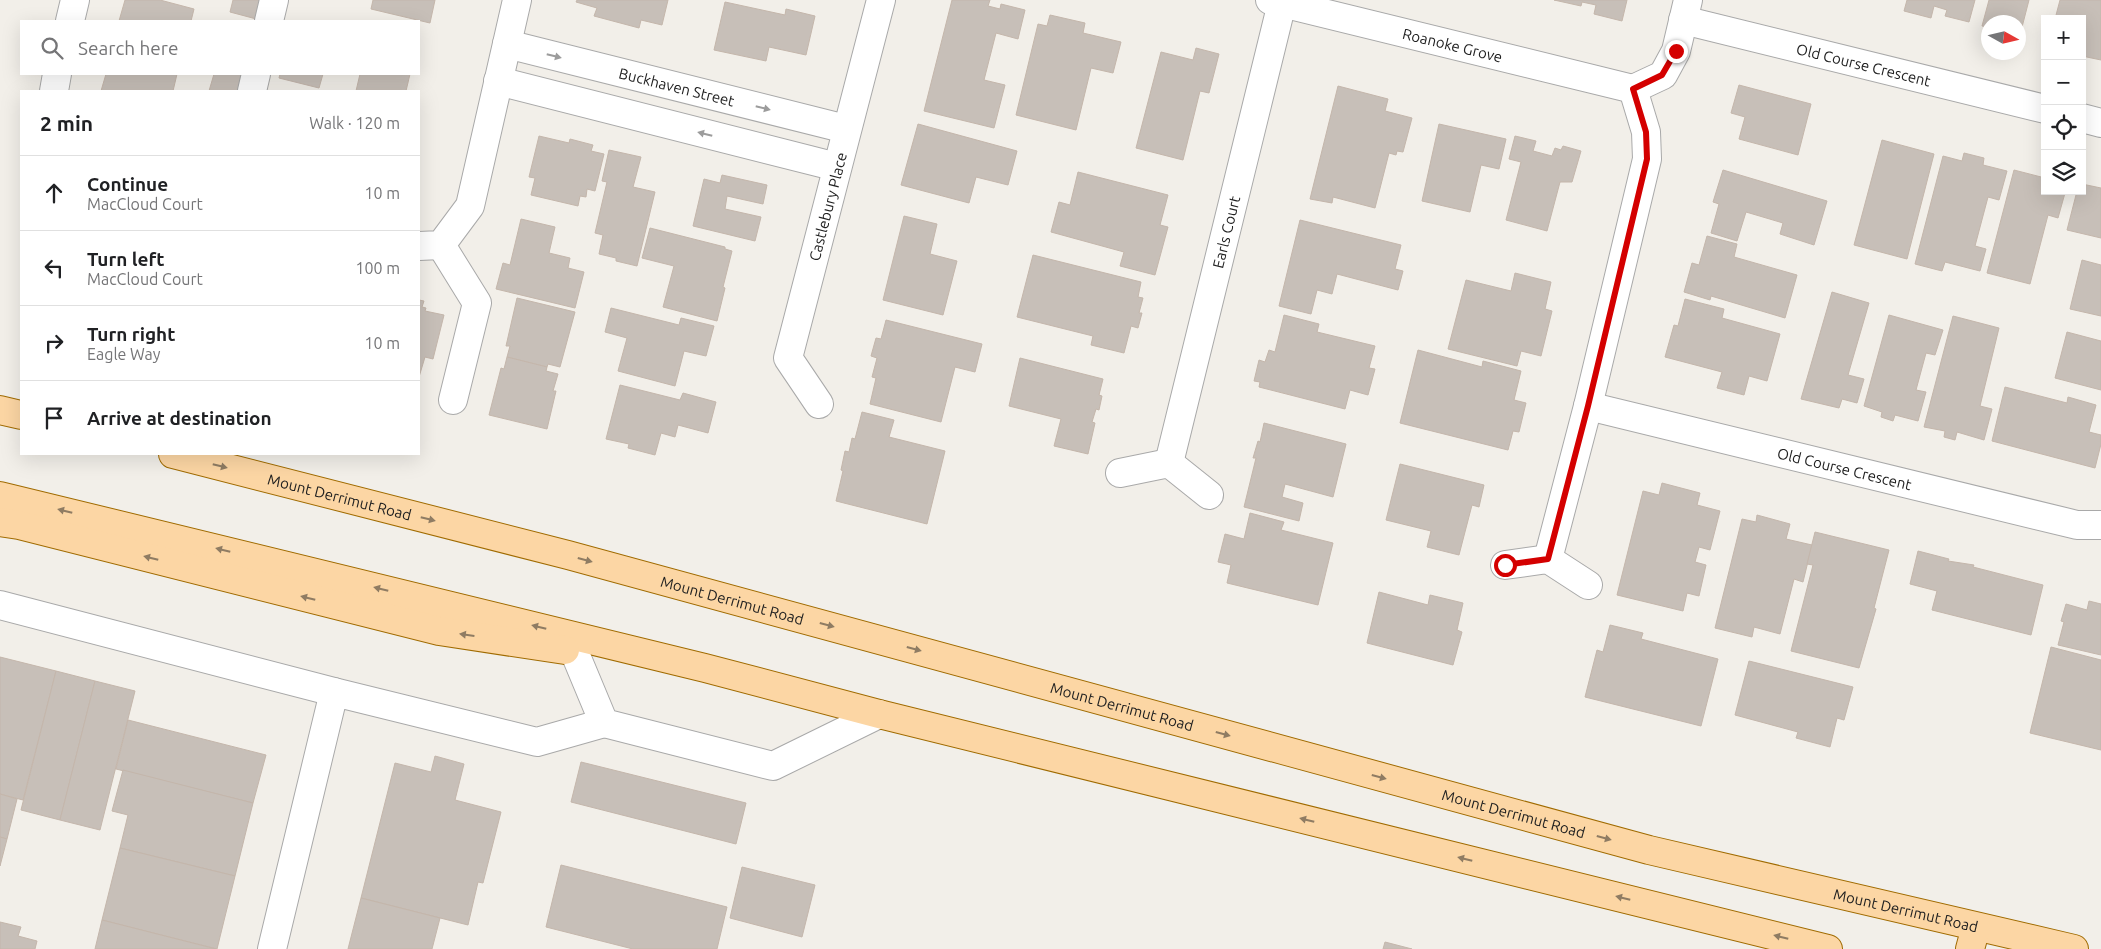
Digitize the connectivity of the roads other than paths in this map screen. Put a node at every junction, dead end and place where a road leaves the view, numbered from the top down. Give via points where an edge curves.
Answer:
1 (75, 0) edge
2 (274, 0) edge
3 (518, 0) edge
4 (881, 0) edge
5 (1276, 1) edge
6 (1686, 10) edge
7 (70, 20) edge
8 (269, 20) edge
9 (507, 44) junction
10 (58, 75) edge
11 (256, 75) edge
12 (498, 81) junction
13 (1633, 89) junction
14 (54, 90) edge
15 (252, 90) edge
16 (2041, 108) edge
17 (2086, 119) edge
18 (2101, 123) edge
19 (846, 129) junction
20 (837, 167) junction
21 (430, 245) edge
22 (453, 400) dead end
23 (819, 404) dead end
24 (1588, 406) junction
25 (0, 410) edge
26 (20, 415) edge
27 (177, 455) edge
28 (1168, 463) junction
29 (1120, 473) dead end
30 (1209, 495) dead end
31 (0, 496) edge
32 (0, 522) edge
33 (2101, 525) edge
34 (1548, 559) junction
35 (1505, 565) dead end
36 (1588, 585) dead end
37 (0, 605) edge
38 (574, 651) junction
39 (654, 655) junction
40 (334, 692) junction
41 (879, 714) junction
42 (604, 724) junction
43 (1973, 938) edge
44 (272, 949) edge
45 (1828, 949) edge
46 (2074, 949) edge

1 - 7 street
2 - 8 street
3 - 9 street
4 - 19 street, Castlebury Place
5 - 13 street, Roanoke Grove
5 - 28 street, Earls Court
6 - 13 street via 1676,51 1662,75
6 - 16 street, Old Course Crescent
9 - 12 street
9 -> 19 street, Buckhaven Street
10 - 14 street
11 - 15 street
20 -> 12 street
12 - 21 street via 470,206
13 - 24 street via 1646,132 1647,159
17 - 18 street
19 - 20 street, Castlebury Place
20 - 23 street, Castlebury Place via 788,358
21 - 22 street via 477,303
24 - 33 street, Old Course Crescent via 2077,525
24 - 34 street
25 - 26 main road
27 -> 43 main road, Mount Derrimut Road via 597,563
28 - 29 street
28 - 30 street
39 -> 31 main road
38 -> 32 main road via 439,631
34 - 35 street
34 - 36 street
37 - 40 street
38 - 39 main road
38 - 42 street
39 - 41 main road
40 - 42 street via 537,742
40 - 44 street
41 - 42 street via 773,766
45 -> 41 main road
43 - 46 main road, Mount Derrimut Road

